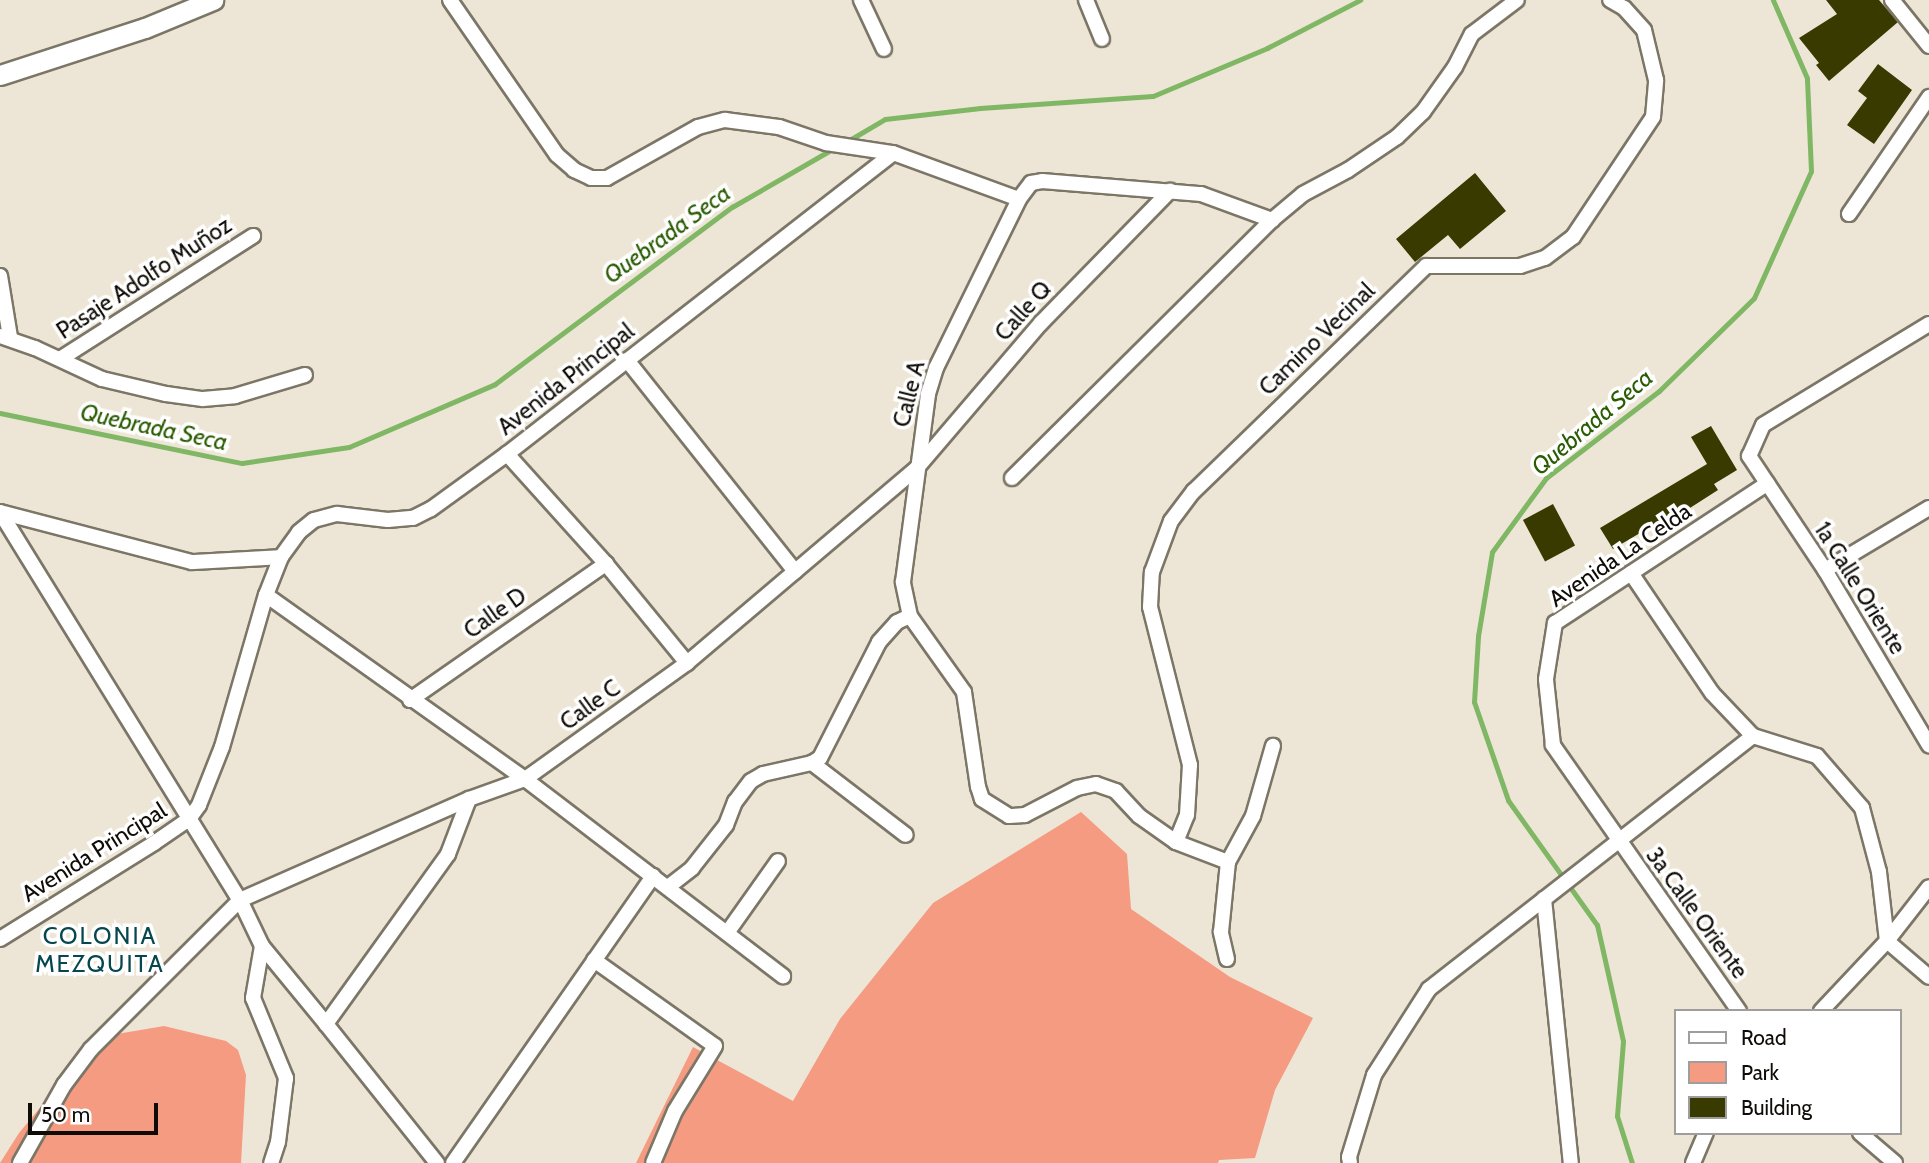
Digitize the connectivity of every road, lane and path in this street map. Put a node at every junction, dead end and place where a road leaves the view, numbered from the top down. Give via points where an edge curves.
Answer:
1 (212, 0) edge
2 (450, 0) edge
3 (861, 0) edge
4 (1086, 0) edge
5 (1517, 0) edge
6 (1610, 0) edge
7 (1892, 0) edge
8 (1102, 39) dead end
9 (1929, 46) edge
10 (884, 49) dead end
11 (0, 75) edge
12 (1929, 97) edge
13 (893, 153) junction
14 (1170, 191) junction
15 (1019, 198) junction
16 (1849, 214) dead end
17 (1272, 220) junction
18 (253, 236) dead end
19 (0, 276) edge
20 (1929, 324) edge
21 (5, 336) edge
22 (60, 359) junction
23 (627, 360) junction
24 (305, 375) dead end
25 (507, 454) junction
26 (917, 468) junction
27 (1012, 478) dead end
28 (1768, 484) junction
29 (1929, 508) edge
30 (0, 512) edge
31 (281, 557) junction
32 (606, 564) junction
33 (1825, 570) junction
34 (795, 571) junction
35 (1631, 573) junction
36 (266, 595) junction
37 (910, 616) junction
38 (687, 663) junction
39 (410, 700) junction
40 (1753, 736) junction
41 (1929, 745) edge
42 (1273, 746) dead end
43 (811, 763) junction
44 (525, 779) junction
45 (469, 799) junction
46 (188, 819) junction
47 (906, 835) dead end
48 (1618, 841) junction
49 (1176, 842) junction
50 (778, 861) dead end
51 (1228, 862) junction
52 (653, 876) junction
53 (668, 887) junction
54 (1929, 887) edge
55 (1544, 899) junction
56 (240, 900) junction
57 (727, 933) junction
58 (0, 939) edge
59 (1887, 941) junction
60 (262, 946) junction
61 (1227, 959) dead end
62 (594, 960) junction
63 (783, 976) dead end
64 (1929, 978) edge
65 (1738, 1009) edge
66 (1823, 1009) edge
67 (326, 1024) junction
68 (1705, 1135) edge
69 (1862, 1135) edge
70 (20, 1163) edge
71 (271, 1163) edge
72 (437, 1163) edge
73 (453, 1163) edge
74 (653, 1163) edge
75 (1350, 1163) edge
76 (1572, 1163) edge
77 (1693, 1163) edge
78 (1895, 1163) edge

1 - 11 main road via 145,29
2 - 13 street via 557,155 590,178 607,178 698,127 725,120 779,127 826,143
3 - 10 street
4 - 8 street
5 - 17 street via 1472,34 1423,112 1396,137 1303,194
6 - 49 street, Camino Vecinal via 1644,30 1656,80 1653,117 1573,237 1545,258 1520,266 1426,266 1194,491 1171,520 1152,572 1150,607 1190,765 1187,815
7 - 9 street
12 - 16 street
13 - 15 street
13 - 23 street, Avenida Principal
14 - 15 street via 1042,181 1031,183
14 - 17 street via 1201,194
14 - 26 street, Calle Q via 1041,323
15 - 26 street, Calle A via 936,368
17 - 27 street
18 - 22 street, Pasaje Adolfo Muñoz
19 - 21 street
20 - 28 street, 1a Calle Oriente via 1763,425 1749,456
21 - 22 street
22 - 24 street via 102,379 203,399 235,396
23 - 25 street, Avenida Principal
23 - 34 street
25 - 31 street, Avenida Principal via 414,517 388,520 337,514 314,520
25 - 32 street
26 - 34 street, Calle C
26 - 37 street, Calle A via 903,582
28 - 33 street, 1a Calle Oriente
28 - 35 street, Avenida La Celda
29 - 33 street
30 - 31 street via 192,562
30 - 46 street
31 - 36 street, Avenida Principal
32 - 38 street
32 - 39 street, Calle D
33 - 41 street, 1a Calle Oriente
34 - 38 street, Calle C
35 - 40 street via 1712,693
35 - 48 street, Avenida La Celda via 1555,623 1546,679 1553,745
36 - 39 street
36 - 46 street, Avenida Principal via 222,747 199,806
37 - 43 street via 886,632 828,745
37 - 49 street via 964,692 978,787 988,804 1009,816 1026,815 1077,788 1096,784 1116,791 1139,816
38 - 44 street, Calle C
39 - 44 street
40 - 48 street
40 - 59 street via 1817,756 1862,808 1879,872
42 - 51 street via 1253,816
43 - 47 street
43 - 53 street via 751,781 735,802 726,825 692,868
44 - 45 street, Calle C
44 - 52 street
45 - 56 street, Calle C
45 - 67 street via 448,854
46 - 56 street
46 - 58 street, Avenida Principal
48 - 55 street
48 - 65 street, 3a Calle Oriente
49 - 51 street
50 - 57 street
51 - 61 street via 1221,932
52 - 53 street
52 - 62 street
53 - 57 street
54 - 59 street
55 - 75 street via 1429,989 1374,1075
55 - 76 street
56 - 60 street
56 - 70 street via 91,1049 64,1085
57 - 63 street
59 - 64 street
59 - 66 street
60 - 67 street
60 - 71 street via 253,998 286,1078
62 - 73 street
62 - 74 street via 715,1046 675,1111
67 - 72 street
68 - 77 street
69 - 78 street

